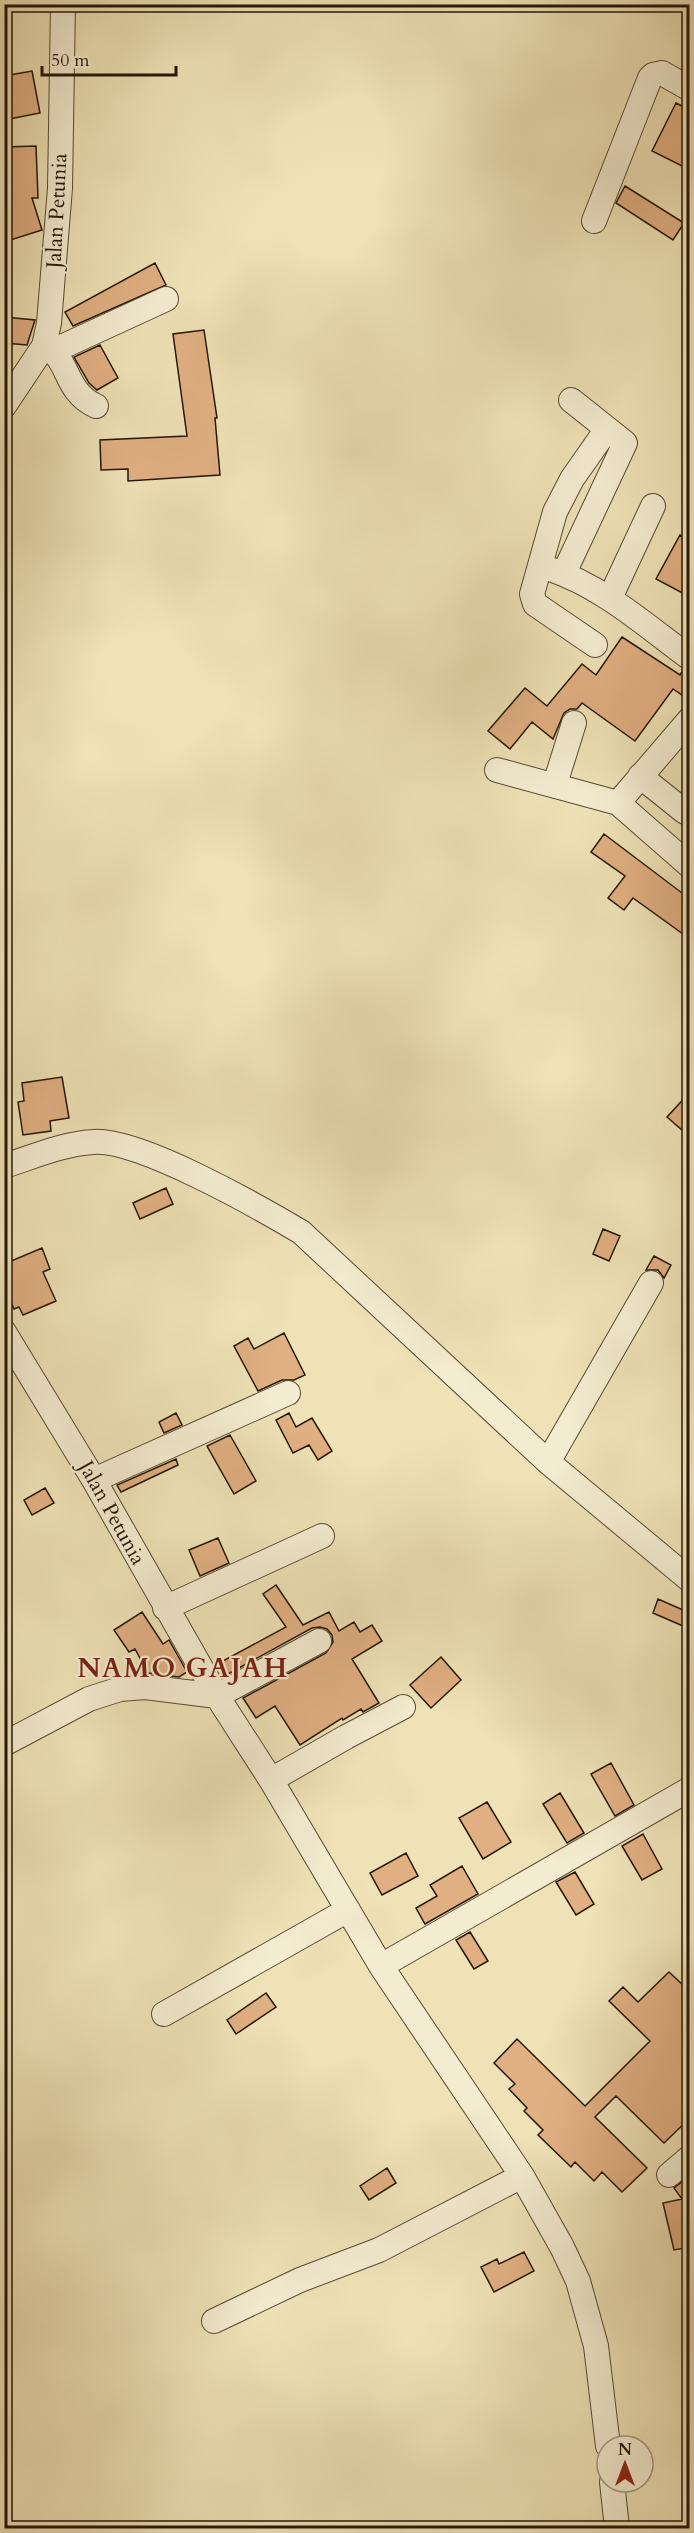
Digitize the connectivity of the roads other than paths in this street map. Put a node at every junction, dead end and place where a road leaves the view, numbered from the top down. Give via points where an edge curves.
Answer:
1 (63, 4) edge
2 (690, 89) edge
3 (594, 221) dead end
4 (166, 299) dead end
5 (49, 348) junction
6 (571, 400) dead end
7 (4, 406) edge
8 (96, 406) dead end
9 (607, 429) junction
10 (653, 506) dead end
11 (540, 565) junction
12 (564, 573) junction
13 (610, 598) junction
14 (595, 645) dead end
15 (690, 658) edge
16 (690, 719) edge
17 (574, 723) dead end
18 (497, 770) dead end
19 (640, 776) junction
20 (555, 784) junction
21 (618, 803) junction
22 (687, 810) edge
23 (662, 843) junction
24 (690, 867) edge
25 (4, 1166) edge
26 (651, 1283) dead end
27 (4, 1332) edge
28 (288, 1393) dead end
29 (548, 1462) junction
30 (94, 1480) junction
31 (322, 1536) dead end
32 (690, 1580) edge
33 (165, 1608) junction
34 (319, 1641) dead end
35 (217, 1696) junction
36 (403, 1707) dead end
37 (4, 1744) edge
38 (271, 1780) junction
39 (686, 1797) edge
40 (348, 1910) junction
41 (381, 1966) junction
42 (165, 2014) dead end
43 (690, 2157) edge
44 (669, 2175) dead end
45 (522, 2176) junction
46 (214, 2321) dead end
47 (607, 2434) edge
48 (613, 2494) edge
49 (617, 2529) edge

1 - 5 street, Jalan Petunia via 60,188
2 - 3 street via 662,73 650,78
4 - 5 street
5 - 7 street, Jalan Petunia
5 - 8 street via 78,395
6 - 9 street
9 - 11 street via 572,479 555,512
9 - 12 street via 625,443
10 - 13 street
11 - 12 street
11 - 14 street via 532,594 535,604
12 - 13 street
13 - 15 street
16 - 19 street
17 - 20 street
18 - 20 street
19 - 21 street
19 - 22 street
20 - 21 street
21 - 23 street
22 - 23 street
23 - 24 street
25 - 29 street via 62,1147 95,1142 149,1155 253,1203 301,1232
26 - 29 street
27 - 30 street, Jalan Petunia
28 - 30 street
29 - 32 street
30 - 33 street, Jalan Petunia
31 - 33 street
33 - 35 street, Jalan Petunia
34 - 35 street
35 - 37 street via 146,1687 120,1689 89,1699
35 - 38 street, Jalan Petunia
36 - 38 street
38 - 40 street, Jalan Petunia
39 - 41 street
40 - 41 street, Jalan Petunia
40 - 42 street
41 - 45 street, Jalan Petunia
43 - 44 street
45 - 46 street via 380,2250 300,2280
45 - 47 street, Jalan Petunia via 578,2281 596,2346
48 - 49 street

